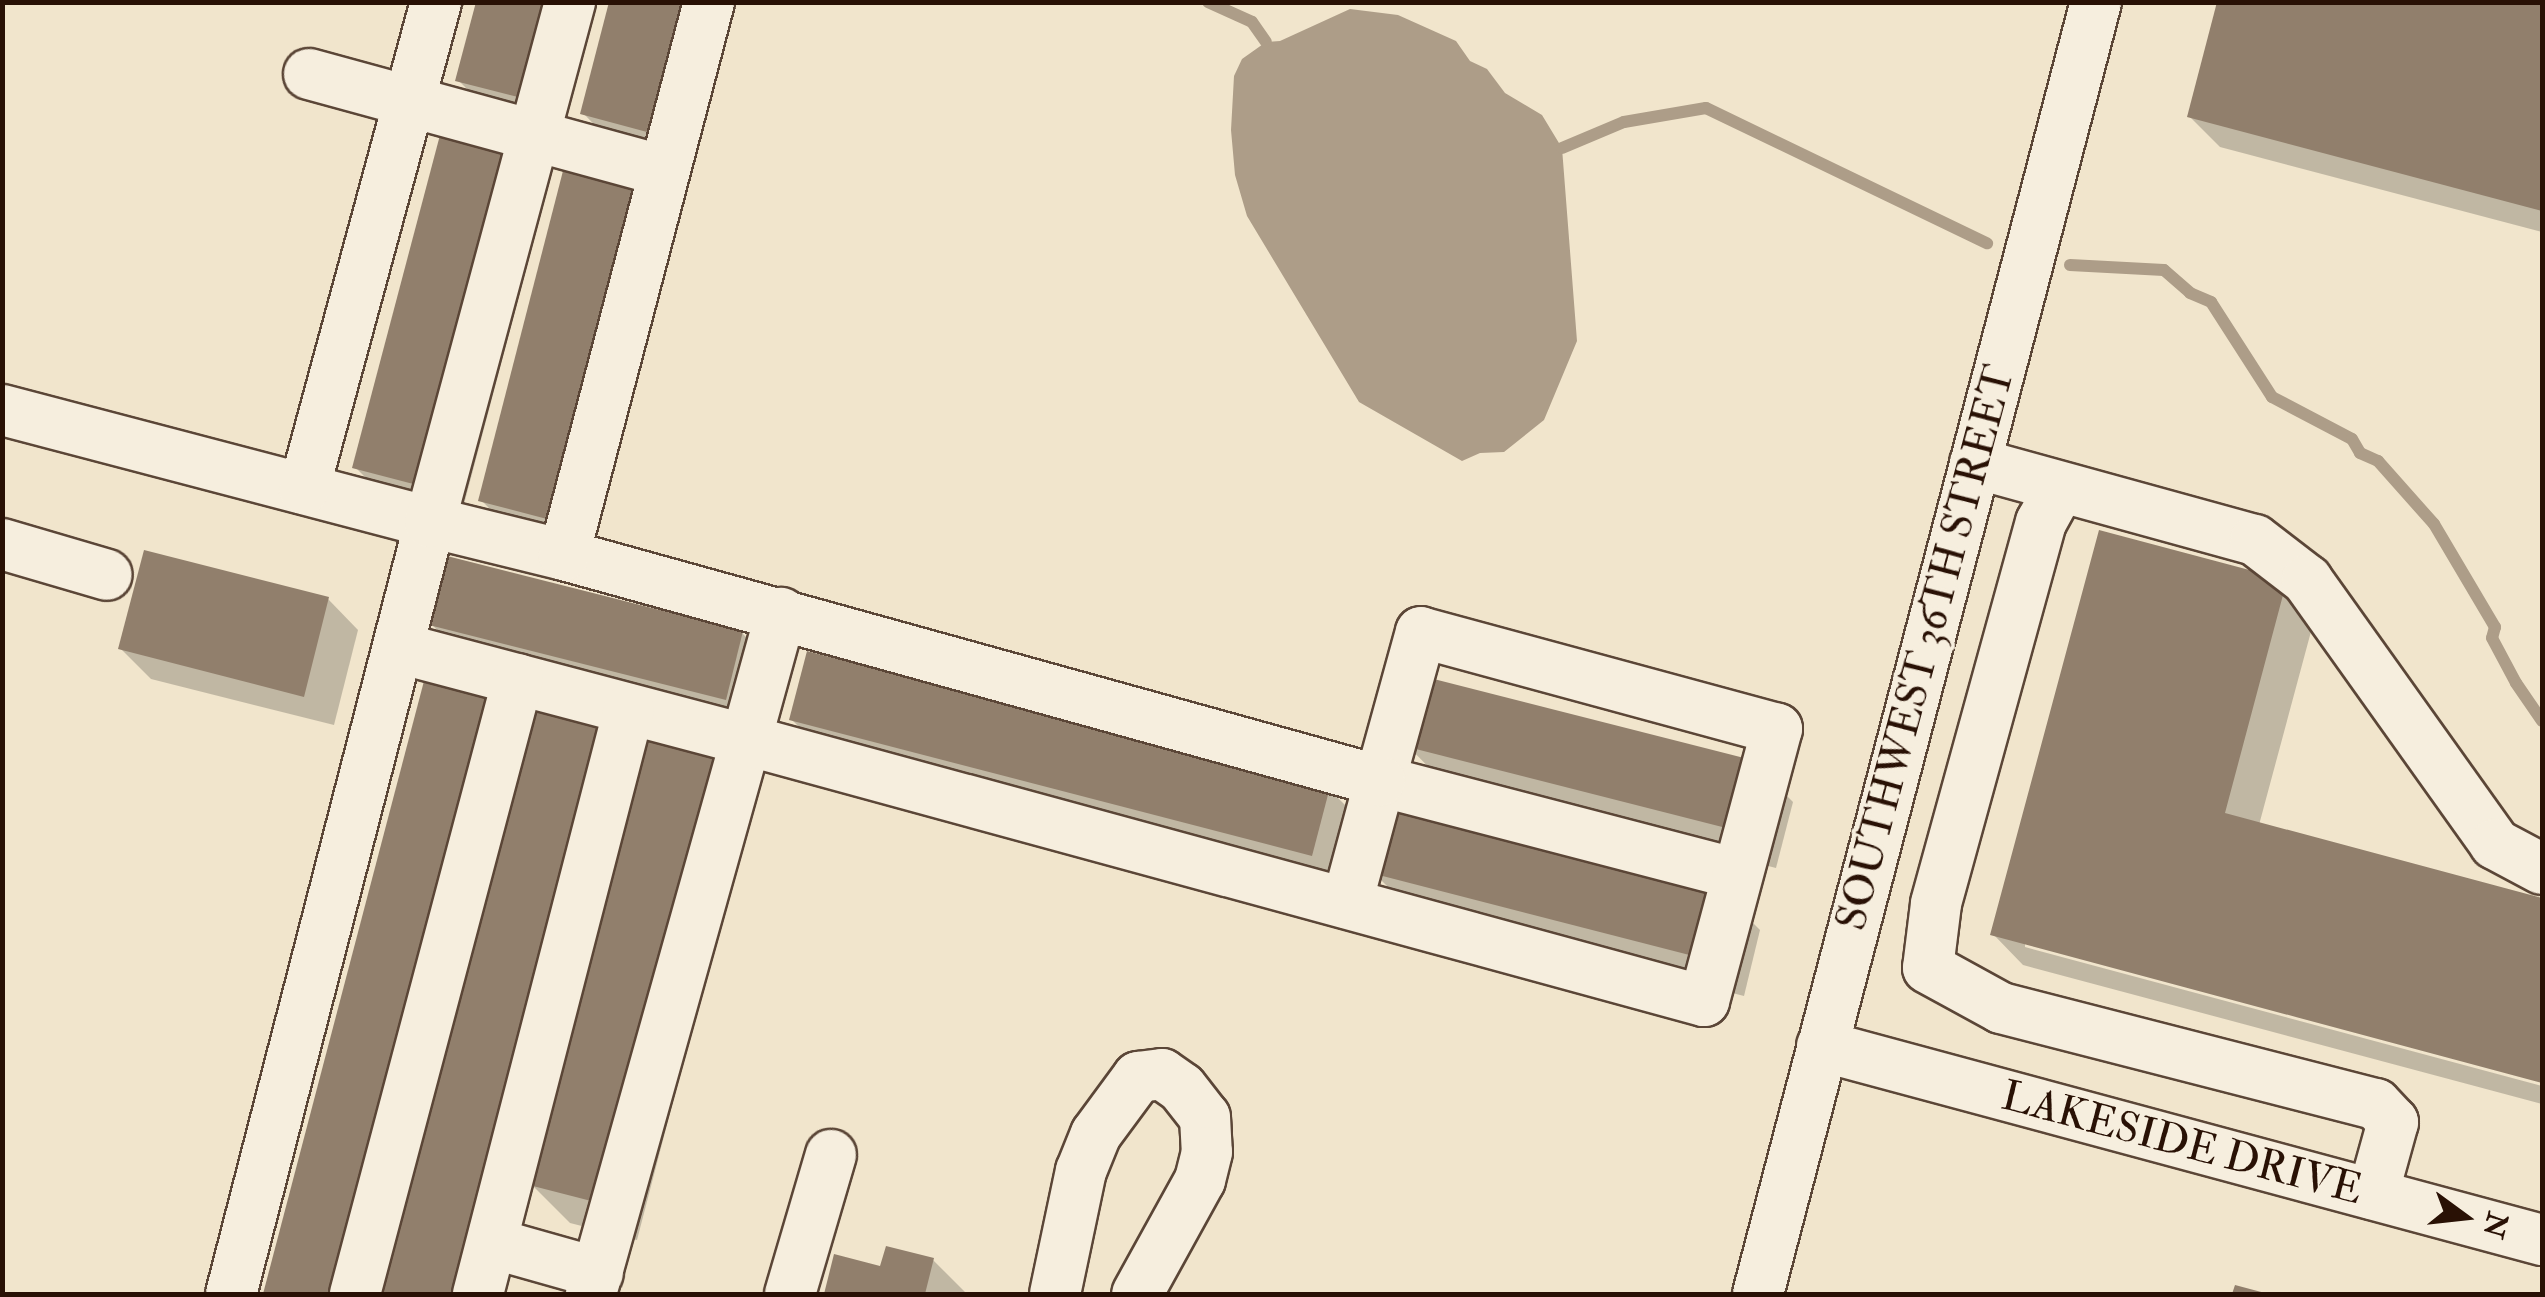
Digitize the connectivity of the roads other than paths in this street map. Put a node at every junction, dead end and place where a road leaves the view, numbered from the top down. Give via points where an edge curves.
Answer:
1 (436, 2) edge
2 (570, 2) edge
3 (709, 2) edge
4 (2096, 2) edge
5 (309, 74) dead end
6 (410, 101) junction
7 (534, 134) junction
8 (664, 172) junction
9 (2, 410) edge
10 (1975, 463) junction
11 (2060, 488) junction
12 (304, 489) junction
13 (430, 522) junction
14 (2, 544) edge
15 (564, 555) junction
16 (107, 574) dead end
17 (781, 613) junction
18 (399, 648) junction
19 (518, 680) junction
20 (629, 708) junction
21 (746, 740) junction
22 (1380, 781) junction
23 (2542, 869) edge
24 (1737, 874) junction
25 (1346, 903) junction
26 (1822, 1046) junction
27 (831, 1155) dead end
28 (2373, 1194) junction
29 (2542, 1240) edge
30 (492, 1242) junction
31 (595, 1284) edge
32 (231, 1294) edge
33 (355, 1294) edge
34 (478, 1294) edge
35 (790, 1294) edge
36 (1055, 1294) edge
37 (1137, 1294) edge
38 (1758, 1294) edge

1 - 6 street
2 - 7 street
3 - 8 street
4 - 10 street, SOUTHWEST 36TH STREET
5 - 6 street
6 - 7 street
6 - 12 street
7 - 8 street
7 - 13 street
8 - 15 street
9 - 12 street
10 - 11 street
10 - 26 street, SOUTHWEST 36TH STREET
11 - 23 street via 2255,540 2307,580 2495,844
11 - 28 street via 2041,522 2020,598 1936,904 1928,968 2001,1008 2376,1104 2393,1122
12 - 13 street
13 - 15 street
13 - 18 street
14 - 16 street
15 - 17 street
17 - 21 street
17 - 22 street
18 - 19 street
18 - 32 street
19 - 20 street
19 - 33 street
20 - 21 street
20 - 30 street
21 - 25 street
21 - 31 street
22 - 24 street
22 - 24 street via 1421,632 1777,729
22 - 25 street
24 - 25 street via 1704,1001
26 - 28 street, LAKESIDE DRIVE
26 - 38 street, SOUTHWEST 36TH STREET
27 - 35 street
28 - 29 street, LAKESIDE DRIVE
30 - 31 street
30 - 34 street
36 - 37 street via 1081,1171 1096,1134 1138,1077 1162,1074 1205,1118 1208,1152 1200,1180

